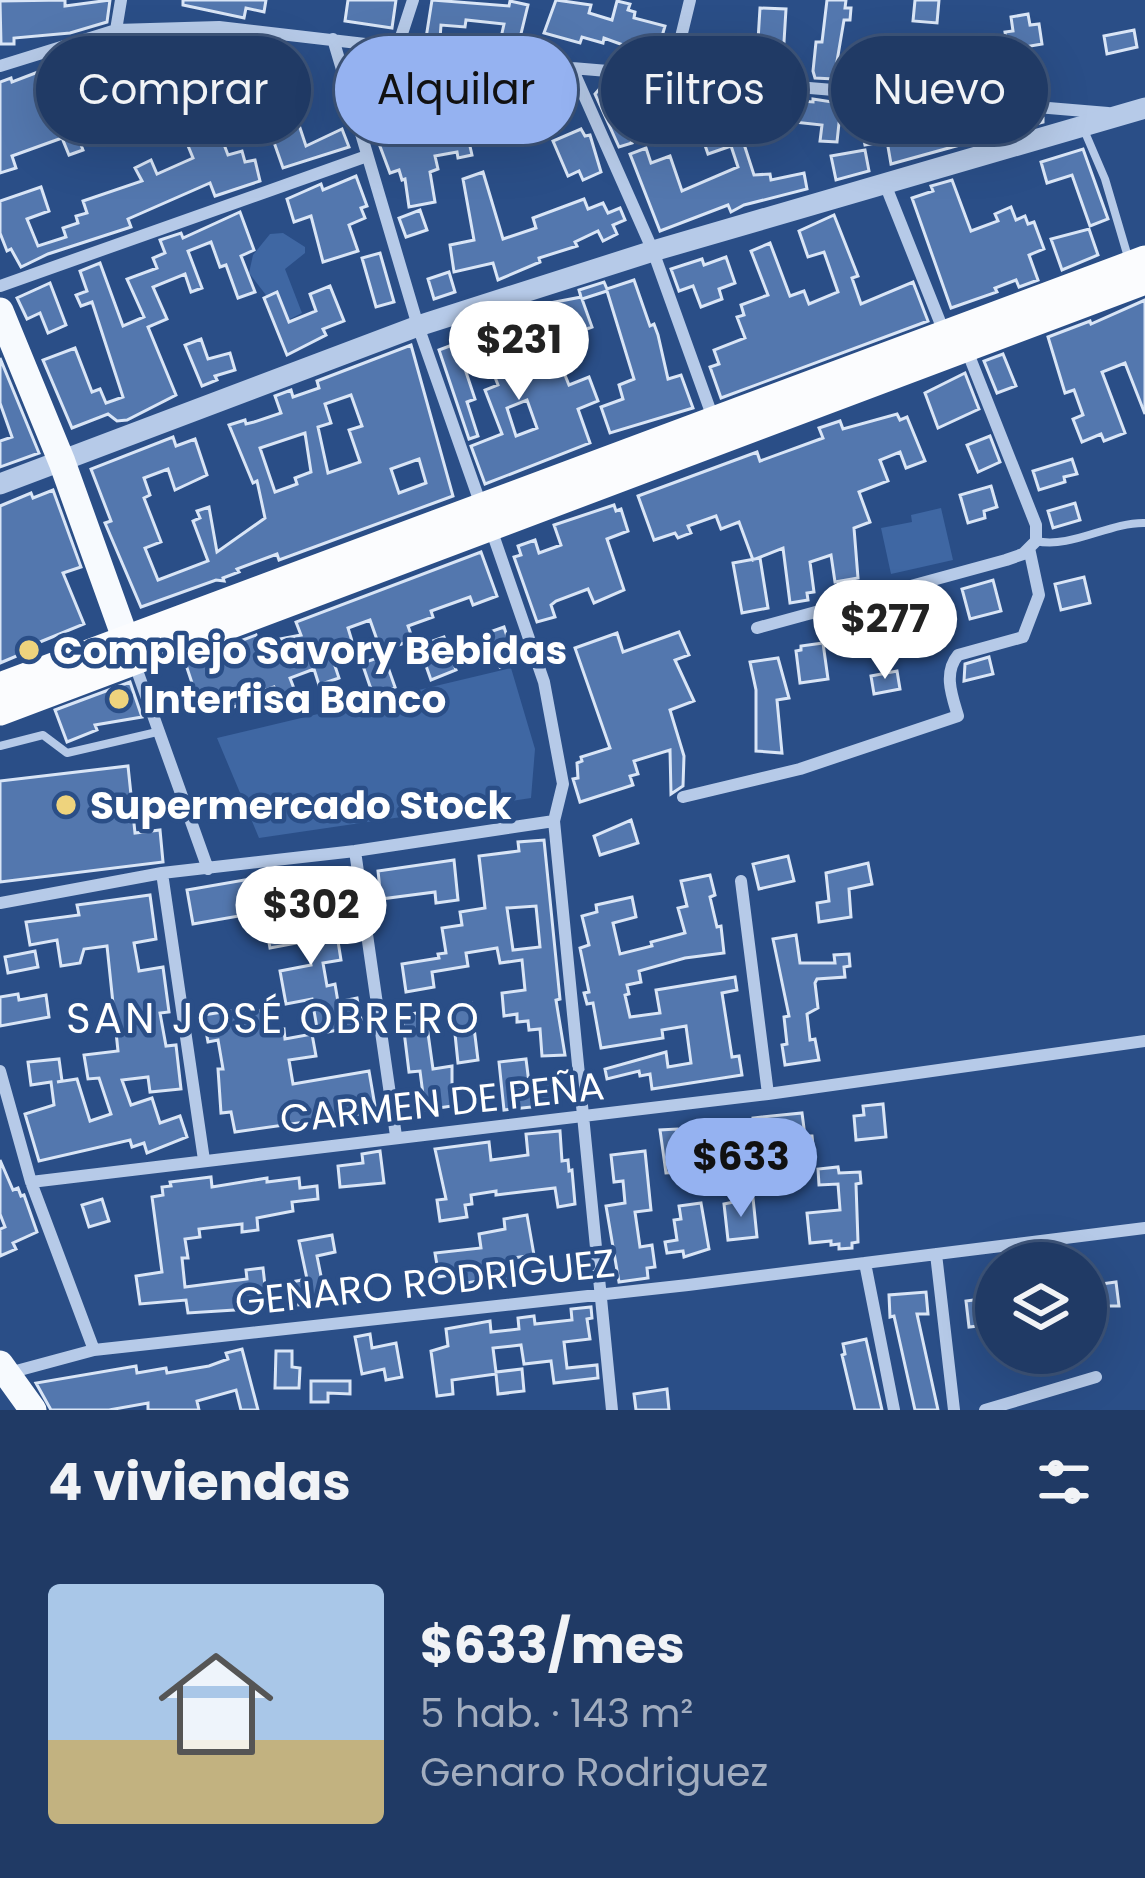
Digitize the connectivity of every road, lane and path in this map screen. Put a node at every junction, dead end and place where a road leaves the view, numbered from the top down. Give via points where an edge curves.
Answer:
1 (121, 0) edge
2 (412, 0) edge
3 (690, 0) edge
4 (116, 30) junction
5 (401, 36) edge
6 (681, 36) edge
7 (333, 39) joint
8 (0, 66) edge
9 (577, 79) edge
10 (807, 85) edge
11 (1136, 111) edge
12 (1083, 127) junction
13 (367, 156) junction
14 (885, 184) junction
15 (653, 251) junction
16 (1140, 268) edge
17 (0, 286) edge
18 (0, 311) edge
19 (418, 326) junction
20 (955, 341) junction
21 (713, 419) junction
22 (62, 462) junction
23 (0, 484) edge
24 (486, 518) junction
25 (1145, 523) edge
26 (1033, 545) junction
27 (757, 628) dead end
28 (129, 649) junction
29 (0, 686) edge
30 (0, 712) edge
31 (159, 731) junction
32 (0, 746) edge
33 (683, 797) dead end
34 (554, 820) junction
35 (355, 851) junction
36 (208, 869) junction
37 (162, 873) junction
38 (741, 881) dead end
39 (0, 903) edge
40 (1145, 1040) edge
41 (0, 1071) edge
42 (768, 1094) junction
43 (581, 1117) junction
44 (396, 1136) junction
45 (204, 1160) junction
46 (31, 1181) junction
47 (1145, 1228) edge
48 (936, 1254) junction
49 (865, 1263) junction
50 (598, 1292) junction
51 (94, 1350) junction
52 (2, 1371) edge
53 (1096, 1377) dead end
54 (33, 1410) edge
55 (612, 1410) edge
56 (894, 1410) edge
57 (954, 1410) edge
58 (985, 1410) edge

1 - 4 street
2 - 5 street
3 - 6 street
4 - 7 street via 219,27
4 - 8 street
7 - 13 street
9 - 15 street
10 - 11 street
11 - 12 street
12 - 14 street
12 - 16 lane
13 - 17 street
13 - 19 street
14 - 15 street
14 - 20 street
15 - 19 street
15 - 21 street
16 - 20 highway
18 - 22 main road
19 - 22 street
19 - 24 street
20 - 21 highway
20 - 24 highway
20 - 26 street via 1036,525
21 - 24 highway
22 - 23 street
22 - 28 main road
24 - 28 highway
24 - 34 street via 544,682 563,784
25 - 26 lane
26 - 27 street via 1006,560
26 - 33 street via 1039,595 1023,637 952,662 958,716 800,769
28 - 29 highway
28 - 30 highway
28 - 31 street
31 - 32 lane via 67,753 43,735
31 - 36 street
34 - 35 street
34 - 43 street
35 - 36 street
35 - 44 street
36 - 37 street
37 - 39 street
37 - 45 street
38 - 42 street
40 - 42 street, CARMEN DE PEÑA
41 - 46 street
42 - 43 street, CARMEN DE PEÑA
43 - 44 street, CARMEN DE PEÑA
43 - 50 street
44 - 45 street, CARMEN DE PEÑA
45 - 46 street, CARMEN DE PEÑA
46 - 51 street
47 - 48 street, GENARO RODRIGUEZ
48 - 49 street, GENARO RODRIGUEZ
48 - 57 street
49 - 50 street, GENARO RODRIGUEZ
49 - 56 street
50 - 51 street, GENARO RODRIGUEZ
50 - 55 street
51 - 52 street, GENARO RODRIGUEZ
52 - 54 main road
53 - 58 street

